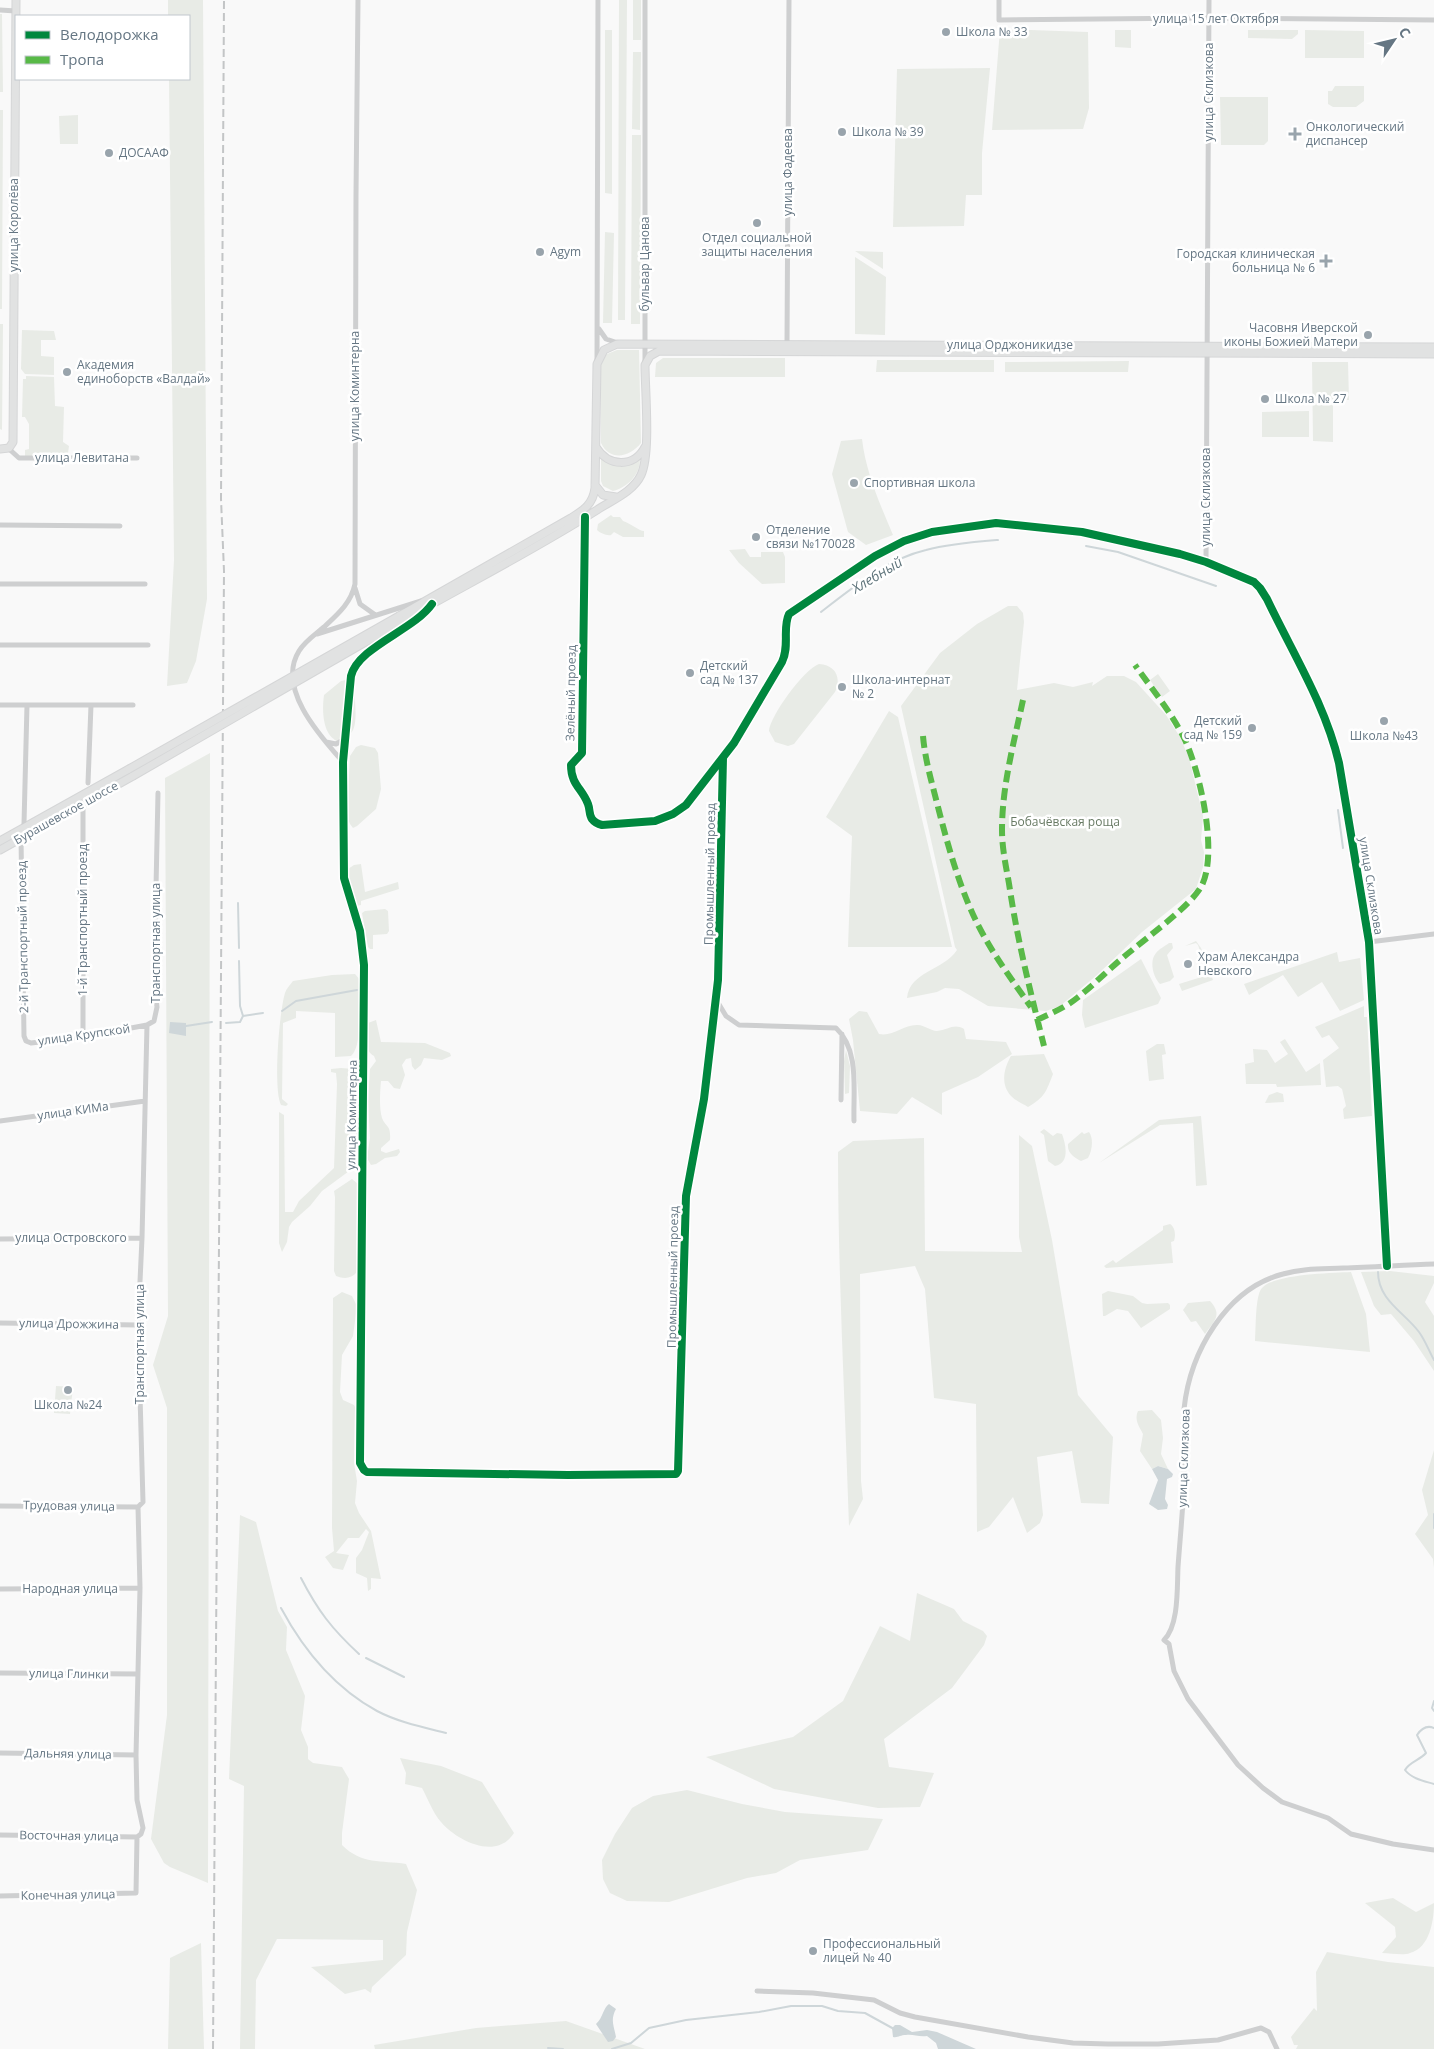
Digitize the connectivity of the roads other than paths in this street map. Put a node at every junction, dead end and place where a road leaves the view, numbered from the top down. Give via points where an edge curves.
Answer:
1 (16, 0) edge
2 (358, 0) edge
3 (598, 0) edge
4 (645, 0) edge
5 (789, 0) edge
6 (999, 0) edge
7 (1209, 0) edge
8 (0, 10) edge
9 (16, 10) junction
10 (16, 15) edge
11 (1209, 18) junction
12 (1434, 20) edge
13 (16, 80) edge
14 (598, 321) junction
15 (618, 343) junction
16 (645, 343) junction
17 (787, 344) junction
18 (888, 344) junction
19 (1434, 348) edge
20 (1207, 350) junction
21 (880, 352) junction
22 (1434, 354) edge
23 (597, 364) junction
24 (645, 365) junction
25 (596, 447) junction
26 (646, 447) junction
27 (4, 449) edge
28 (137, 458) dead end
29 (595, 479) junction
30 (619, 496) junction
31 (584, 514) junction
32 (0, 525) edge
33 (120, 526) dead end
34 (1206, 562) junction
35 (0, 584) edge
36 (145, 584) dead end
37 (355, 584) junction
38 (429, 602) junction
39 (374, 615) junction
40 (315, 634) junction
41 (0, 645) edge
42 (148, 646) dead end
43 (27, 705) junction
44 (91, 705) junction
45 (133, 705) dead end
46 (0, 706) edge
47 (345, 739) junction
48 (324, 740) junction
49 (722, 758) junction
50 (342, 762) junction
51 (131, 772) junction
52 (88, 783) dead end
53 (158, 793) dead end
54 (83, 804) junction
55 (26, 827) junction
56 (21, 838) junction
57 (0, 842) edge
58 (0, 850) edge
59 (1434, 934) edge
60 (1369, 942) junction
61 (717, 1000) junction
62 (147, 1025) junction
63 (842, 1033) junction
64 (24, 1036) joint
65 (83, 1037) junction
66 (841, 1100) dead end
67 (145, 1101) junction
68 (0, 1121) edge
69 (854, 1121) dead end
70 (142, 1238) junction
71 (0, 1239) edge
72 (1434, 1264) edge
73 (1387, 1266) junction
74 (0, 1323) edge
75 (138, 1325) junction
76 (676, 1474) joint
77 (0, 1506) edge
78 (138, 1507) junction
79 (140, 1588) junction
80 (0, 1589) edge
81 (0, 1673) edge
82 (138, 1674) junction
83 (0, 1754) edge
84 (136, 1755) junction
85 (0, 1835) edge
86 (137, 1837) junction
87 (1434, 1850) edge
88 (136, 1894) joint
89 (0, 1896) edge
90 (757, 1991) dead end
91 (1277, 2049) edge

1 - 9 main road, улица Королёва
2 - 37 street, улица Коминтерна
3 - 14 street
4 - 16 street, бульвар Цанова
5 - 17 street, улица Фадеева
6 - 11 street, улица 15 лет Октября via 999,20
7 - 11 street, улица Склизкова
8 - 9 street
9 - 10 main road, улица Королёва
11 - 12 street, улица 15 лет Октября
11 - 20 street, улица Склизкова
13 - 27 main road, улица Королёва via 13,442
14 - 15 street via 603,336
14 - 23 street
15 - 16 main road, улица Орджоникидзе
15 - 23 main road via 604,350
16 - 17 main road, улица Орджоникидзе
16 - 24 street, бульвар Цанова
17 - 18 main road, улица Орджоникидзе
18 - 20 main road, улица Орджоникидзе
18 - 21 main road
19 - 20 main road, улица Орджоникидзе
20 - 21 main road, улица Орджоникидзе
20 - 22 main road, улица Орджоникидзе
20 - 34 street, улица Склизкова
21 - 24 main road, улица Орджоникидзе via 659,351 651,355
23 - 25 main road
24 - 26 main road, бульвар Цанова
25 - 26 main road via 607,459 621,463 637,458
25 - 29 main road
26 - 30 main road, бульвар Цанова via 644,469 639,479
27 - 28 street, улица Левитана via 19,458
29 - 30 main road via 602,494
29 - 31 main road via 592,498
30 - 31 main road, бульвар Цанова
31 - 38 main road
31 - 49 street, Зелёный проезд via 582,753 571,765 573,782 588,804 591,817 598,824 605,825 651,822 670,816 692,799
32 - 33 street
34 - 49 street via 1102,536 996,523 932,532 904,541 875,556 789,614 783,660
34 - 60 street, улица Склизкова via 1246,578 1259,587 1321,704 1340,763
35 - 36 street
37 - 39 street via 359,601
37 - 40 street, улица Коминтерна via 345,606
38 - 39 street
38 - 47 street via 414,621 355,666 351,676
38 - 51 main road, bridge
39 - 40 street
40 - 48 street, улица Коминтерна via 298,653 293,677 304,713
41 - 42 street
43 - 44 street
43 - 46 street
43 - 55 street
44 - 45 street
44 - 52 street
47 - 48 street via 336,744
47 - 50 street
48 - 50 street, улица Коминтерна
49 - 61 street, Промышленный проезд
50 - 76 street, улица Коминтерна via 344,878 360,931 364,965 360,1463 371,1473
51 - 54 main road, Бурашевское шоссе
51 - 55 main road, Бурашевское шоссе
53 - 62 street, Транспортная улица via 154,982 157,1007 154,1020
54 - 56 main road, Бурашевское шоссе
54 - 65 street, 1-й Транспортный проезд
55 - 57 main road, Бурашевское шоссе
56 - 58 main road, Бурашевское шоссе
56 - 64 street, 2-й Транспортный проезд
59 - 60 street
60 - 73 street, улица Склизкова
61 - 63 street via 726,1016 739,1026 818,1026 836,1028
61 - 76 street, Промышленный проезд via 704,1099 686,1196 679,1467
62 - 65 street, улица Крупской
62 - 67 street, Транспортная улица
63 - 66 street
63 - 69 street via 853,1068
64 - 65 street, улица Крупской via 31,1042
67 - 68 street, улица КИМа
67 - 70 street, Транспортная улица
70 - 71 street, улица Островского
70 - 75 street, Транспортная улица
72 - 73 street
73 - 87 street, улица Склизкова via 1295,1271 1273,1277 1249,1288 1224,1312 1208,1336 1184,1407 1183,1493 1176,1600 1170,1634 1164,1640 1169,1644 1178,1681 1193,1706 1238,1765 1263,1788 1282,1802 1328,1818 1351,1834
74 - 75 street, улица Дрожжина
75 - 78 street, Транспортная улица via 143,1502
77 - 78 street, Трудовая улица
78 - 79 street, Транспортная улица
79 - 80 street, Народная улица
79 - 82 street, Транспортная улица
81 - 82 street, улица Глинки
82 - 84 street, Транспортная улица
83 - 84 street, Дальняя улица
84 - 86 street, Транспортная улица via 137,1800 143,1828
85 - 86 street, Восточная улица
86 - 88 street, Транспортная улица
88 - 89 street, Конечная улица
90 - 91 street via 813,1992 868,1999 900,2013 1073,2043 1189,2043 1218,2040 1262,2028 1269,2032

